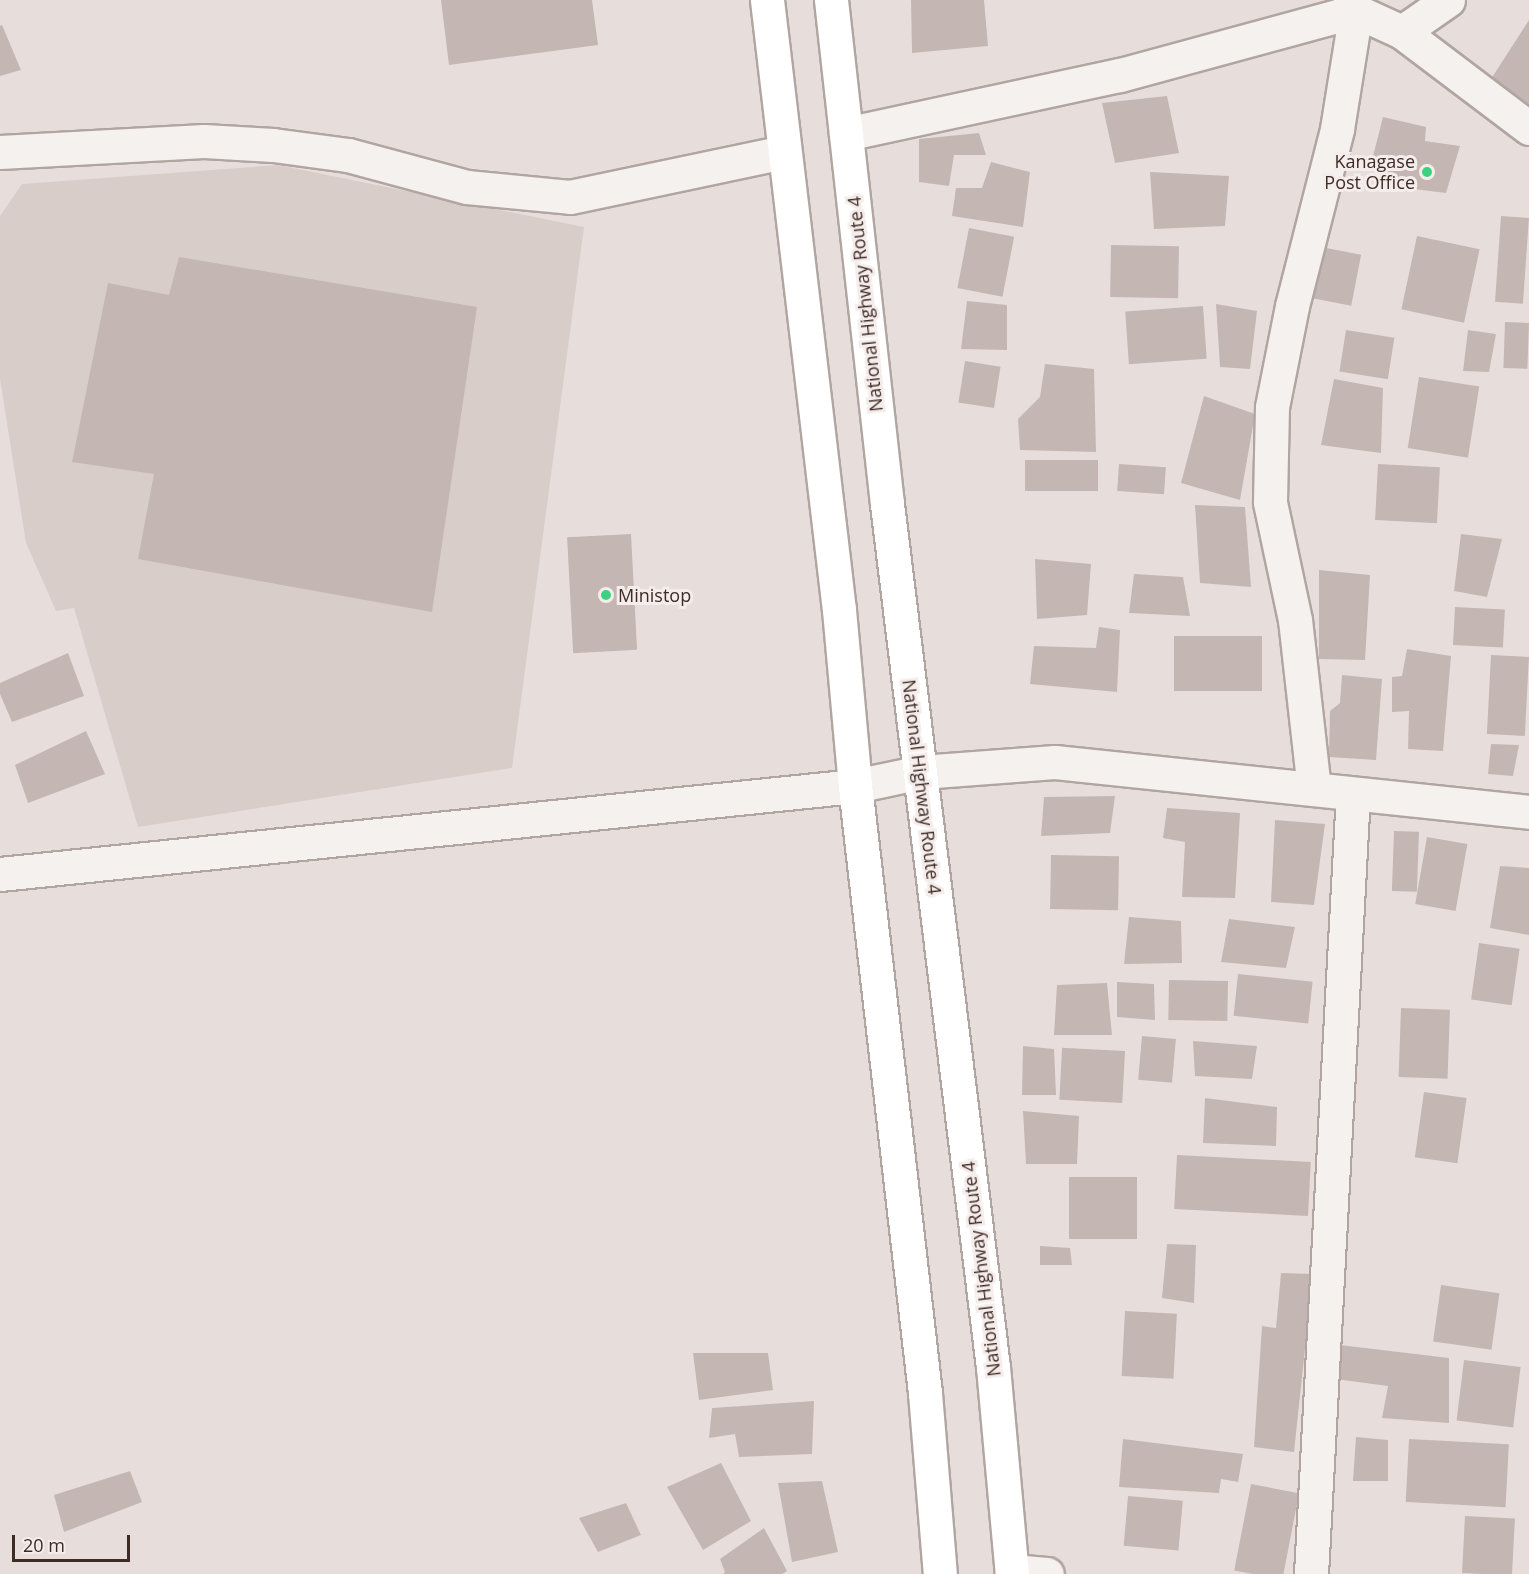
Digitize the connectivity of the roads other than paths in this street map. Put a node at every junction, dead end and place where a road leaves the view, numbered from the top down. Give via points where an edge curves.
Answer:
1 (768, 0) edge
2 (831, 0) edge
3 (1448, 0) edge
4 (1353, 5) edge
5 (1402, 32) junction
6 (1529, 128) edge
7 (846, 134) junction
8 (0, 152) edge
9 (784, 152) junction
10 (921, 772) junction
11 (855, 786) junction
12 (1314, 789) junction
13 (1353, 794) junction
14 (1529, 812) edge
15 (0, 874) edge
16 (1012, 1573) edge
17 (940, 1574) edge
18 (1047, 1574) edge
19 (1311, 1574) edge

1 - 9 highway
2 - 7 highway, National Highway Route 4
3 - 5 street
4 - 5 street
4 - 7 street via 1120,75
4 - 12 street via 1337,129 1292,306 1272,407 1270,502 1295,620
5 - 6 street
7 - 10 highway, National Highway Route 4
8 - 9 street via 204,141 273,146 348,155 467,187 570,197
9 - 11 highway via 839,610
10 - 11 street
10 - 12 street via 1056,762
10 - 16 highway, National Highway Route 4 via 993,1367
11 - 15 street
11 - 17 highway via 925,1393
12 - 13 street
13 - 14 street
13 - 19 street
16 - 18 street

